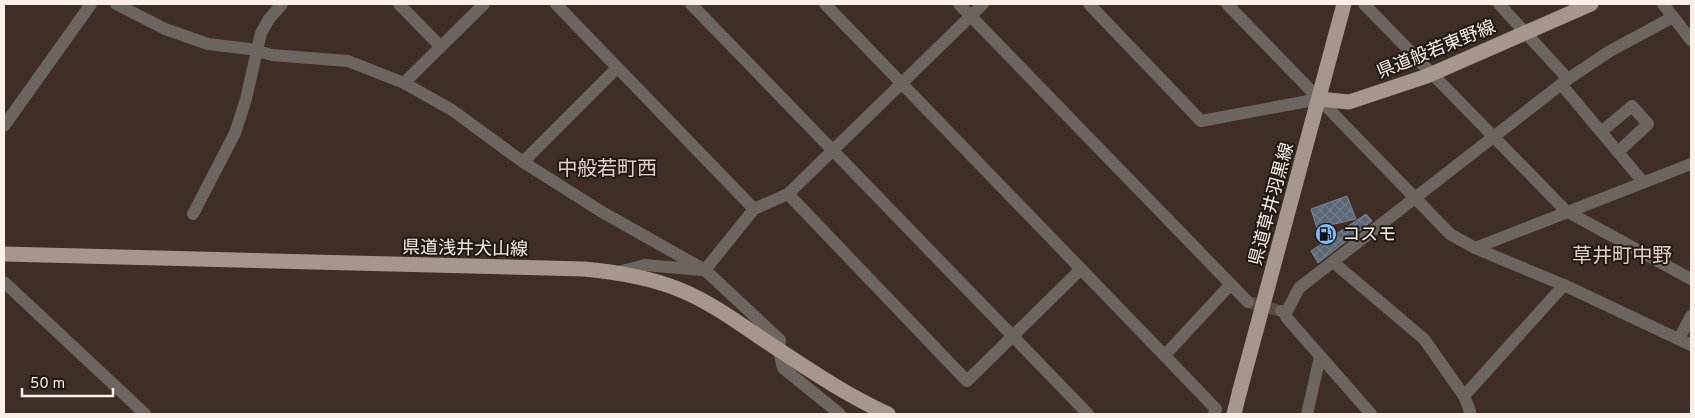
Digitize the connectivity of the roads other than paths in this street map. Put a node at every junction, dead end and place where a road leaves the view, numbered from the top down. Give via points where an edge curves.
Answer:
1 (92, 4) edge
2 (116, 4) edge
3 (282, 4) edge
4 (400, 4) edge
5 (484, 4) edge
6 (556, 4) edge
7 (691, 4) edge
8 (825, 4) edge
9 (959, 4) edge
10 (983, 4) edge
11 (1089, 4) edge
12 (1227, 4) edge
13 (1344, 4) edge
14 (1364, 4) edge
15 (1498, 4) edge
16 (1591, 4) edge
17 (1663, 4) edge
18 (971, 16) junction
19 (1673, 17) junction
20 (1525, 32) junction
21 (1691, 40) edge
22 (441, 47) junction
23 (256, 51) junction
24 (618, 68) junction
25 (1432, 74) junction
26 (1565, 81) junction
27 (404, 84) junction
28 (902, 84) junction
29 (1319, 99) junction
30 (5, 122) edge
31 (1601, 132) junction
32 (1493, 136) junction
33 (832, 150) junction
34 (1618, 152) junction
35 (523, 162) junction
36 (1691, 164) edge
37 (1643, 182) junction
38 (788, 194) junction
39 (1413, 198) junction
40 (754, 209) junction
41 (1566, 211) junction
42 (193, 214) dead end
43 (1475, 248) junction
44 (4, 254) edge
45 (1333, 262) junction
46 (1081, 269) junction
47 (704, 270) junction
48 (615, 272) junction
49 (1691, 279) edge
50 (4, 282) edge
51 (1230, 285) junction
52 (1564, 285) junction
53 (1248, 302) tunnel mouth
54 (1691, 316) edge
55 (1013, 337) junction
56 (1678, 339) junction
57 (1691, 345) edge
58 (779, 350) junction
59 (1165, 355) junction
60 (1320, 357) junction
61 (1464, 396) junction
62 (1215, 411) edge
63 (144, 414) edge
64 (840, 414) edge
65 (888, 414) edge
66 (1088, 414) edge
67 (1236, 414) edge
68 (1307, 414) edge
69 (1371, 414) edge
70 (1470, 414) edge

1 - 30 street
2 - 23 street via 165,29 208,44
3 - 23 street via 261,33
4 - 22 street
5 - 22 street
6 - 24 street
7 - 33 street
8 - 28 street
9 - 18 street
10 - 18 street
11 - 29 street via 1201,121
12 - 29 street
13 - 29 main road, 県道草井羽黒線
14 - 25 street
15 - 20 street
16 - 20 main road, 県道般若東野線
17 - 19 street
18 - 28 street
18 - 51 street
19 - 21 street
19 - 26 street via 1610,51
20 - 25 main road, 県道般若東野線
20 - 26 street
22 - 27 street
23 - 27 street via 348,61
23 - 42 street via 235,133
24 - 35 street
24 - 40 street
25 - 29 main road, 県道般若東野線 via 1349,102
25 - 32 street
26 - 31 street
26 - 32 street
27 - 35 street via 452,110
28 - 33 street
28 - 46 street
29 - 39 street
29 - 67 main road, 県道草井羽黒線, bridge
31 - 34 street
31 - 34 street via 1632,106 1648,124
32 - 39 street
32 - 41 street
33 - 38 street
33 - 55 street
34 - 37 street
35 - 47 street
36 - 37 street
37 - 41 street
38 - 40 street
38 - 55 street via 967,381
39 - 43 street via 1450,234
39 - 45 street
40 - 47 street
41 - 43 street
41 - 49 street
43 - 52 street
44 - 48 main road, 県道浅井犬山線
45 - 60 street via 1299,288 1284,312
45 - 61 street via 1424,339
46 - 55 street
46 - 59 street
47 - 48 street via 645,265
47 - 58 street via 780,340
48 - 58 main road, 県道浅井犬山線 via 646,278 715,306
50 - 63 street
51 - 53 street
51 - 59 street
52 - 56 street
52 - 61 street
54 - 56 street
55 - 66 street
56 - 57 street
58 - 64 street via 783,368
58 - 65 main road, 県道浅井犬山線 via 855,399
59 - 62 street
60 - 68 street
60 - 69 street
61 - 70 street
62 - 67 street

